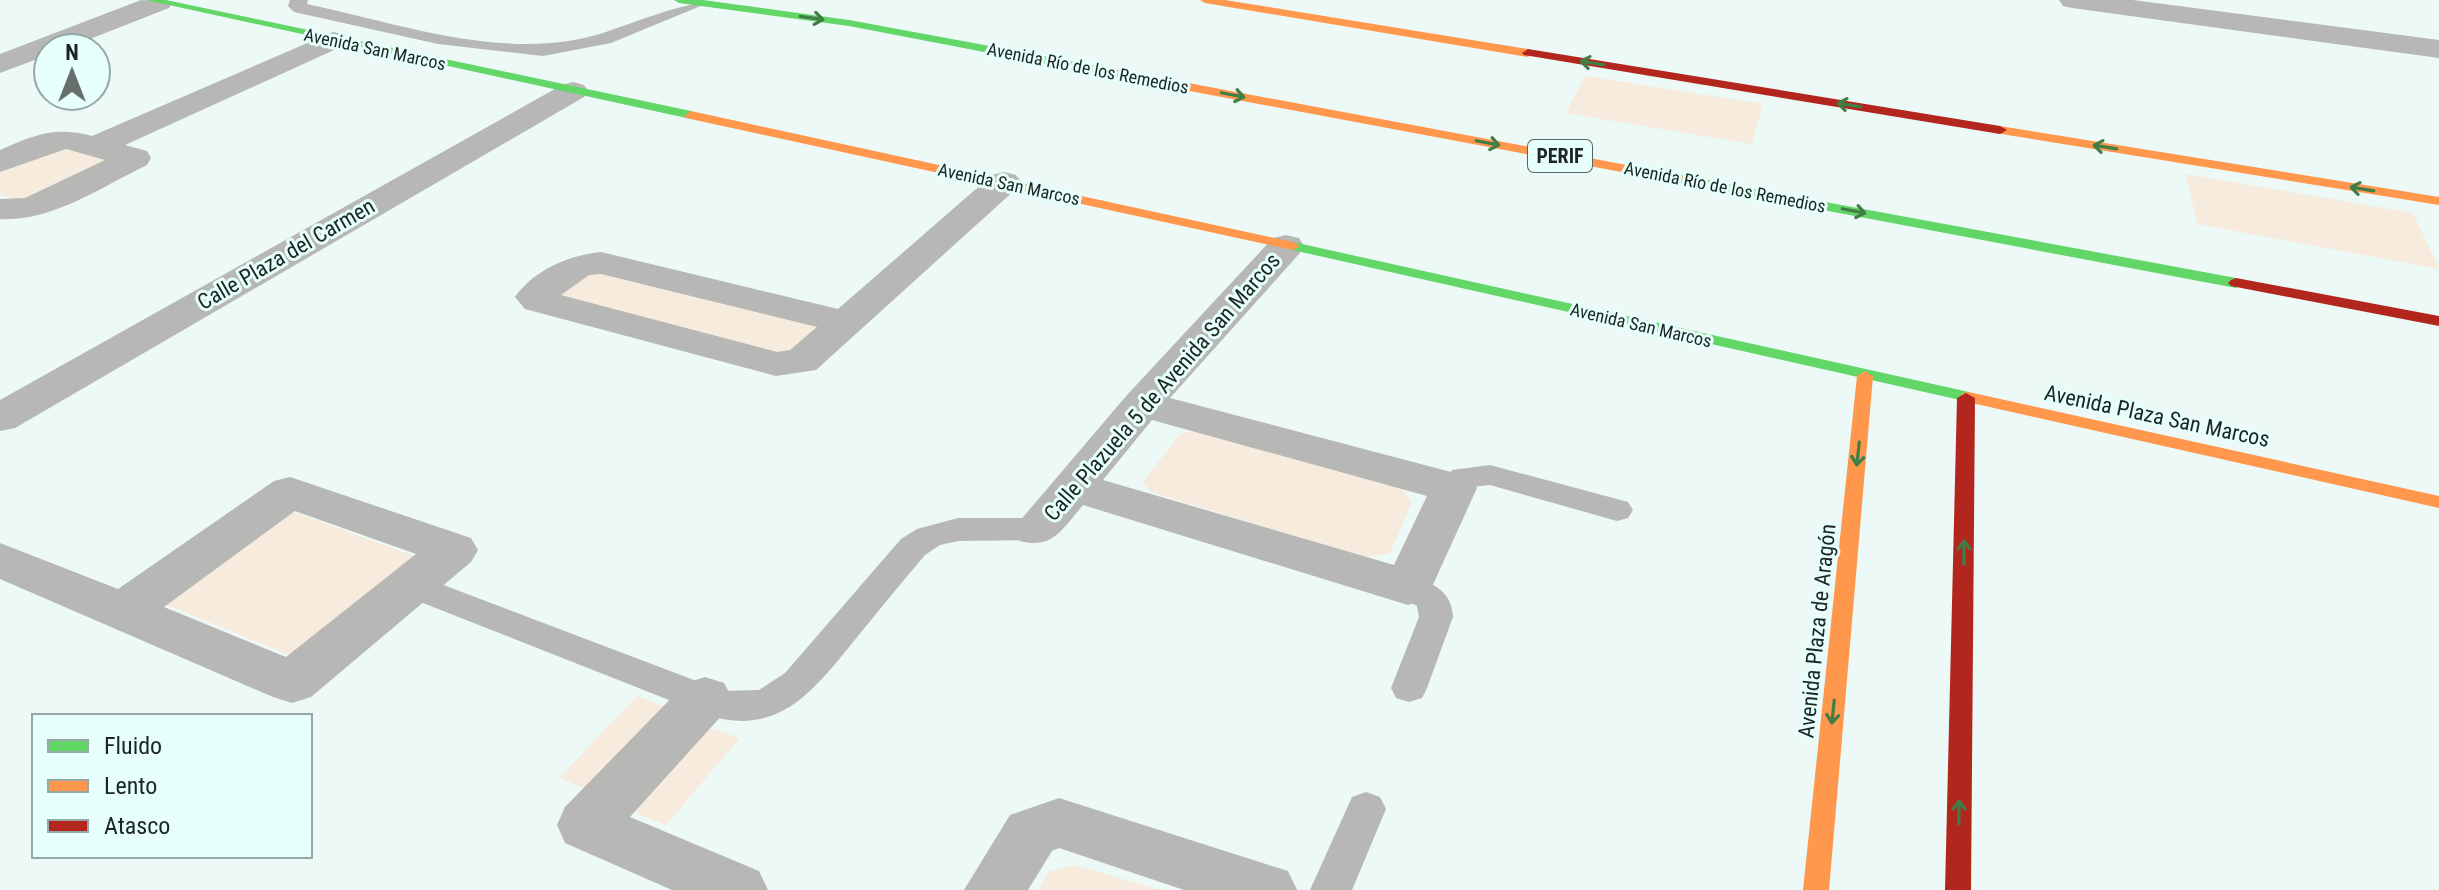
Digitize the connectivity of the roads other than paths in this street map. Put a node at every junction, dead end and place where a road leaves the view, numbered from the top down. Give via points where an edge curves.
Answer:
1 (299, 0) edge
2 (679, 0) edge
3 (1205, 0) edge
4 (2072, 0) edge
5 (155, 1) edge
6 (699, 3) junction
7 (333, 40) junction
8 (2439, 49) edge
9 (544, 50) junction
10 (0, 64) edge
11 (517, 79) junction
12 (573, 91) junction
13 (99, 145) junction
14 (0, 162) edge
15 (1004, 182) junction
16 (2439, 201) edge
17 (0, 209) edge
18 (1286, 246) junction
19 (2439, 321) edge
20 (844, 322) junction
21 (1865, 376) junction
22 (1966, 398) junction
23 (1142, 404) junction
24 (0, 418) edge
25 (1072, 486) junction
26 (1454, 488) junction
27 (2439, 502) edge
28 (1617, 510) dead end
29 (1037, 529) joint
30 (0, 560) edge
31 (412, 585) junction
32 (1408, 587) junction
33 (123, 611) junction
34 (1409, 688) dead end
35 (705, 698) junction
36 (1366, 809) dead end
37 (737, 890) edge
38 (995, 890) edge
39 (1266, 890) edge
40 (1331, 890) edge
41 (1816, 890) edge
42 (1958, 890) edge

1 - 9 lane via 301,8 497,48
2 - 6 main road, Avenida Río de los Remedios / PERIF
16 -> 3 main road
4 - 8 street
5 - 7 main road, Avenida San Marcos
5 - 10 street
6 - 9 lane via 574,47
6 -> 19 main road, Avenida Río de los Remedios / PERIF via 865,26
7 - 11 main road, Avenida San Marcos
7 - 13 street
9 - 11 lane
11 - 12 main road, Avenida San Marcos
12 - 15 main road, Avenida San Marcos
12 - 24 street, Calle Plaza del Carmen
13 - 14 street via 60,139
13 - 17 street via 135,158 37,205
15 - 18 main road, Avenida San Marcos
15 - 20 street
18 - 21 main road, Avenida San Marcos
18 - 23 street, Calle Plazuela 5 de Avenida San Marcos
20 - 20 street via 601,263 579,265 534,297 782,365 802,361
21 - 22 main road, Avenida Plaza San Marcos
21 -> 41 main road, Avenida Plaza de Aragón
22 - 27 main road, Avenida Plaza San Marcos
42 -> 22 main road
23 - 25 street, Calle Plazuela 5 de Avenida San Marcos
23 - 26 street
25 - 29 street, Calle Plazuela 5 de Avenida San Marcos
25 - 32 street
26 - 28 lane via 1463,477 1490,475
26 - 32 street
29 - 35 lane via 1011,534 962,527 927,537 783,696 739,709
30 - 33 street
31 - 33 street via 292,682
31 - 33 street via 454,550 290,492
31 - 35 lane
32 - 34 lane via 1430,596 1437,607
35 - 37 street via 586,825
36 - 40 lane
38 - 39 street via 1031,833 1059,823

